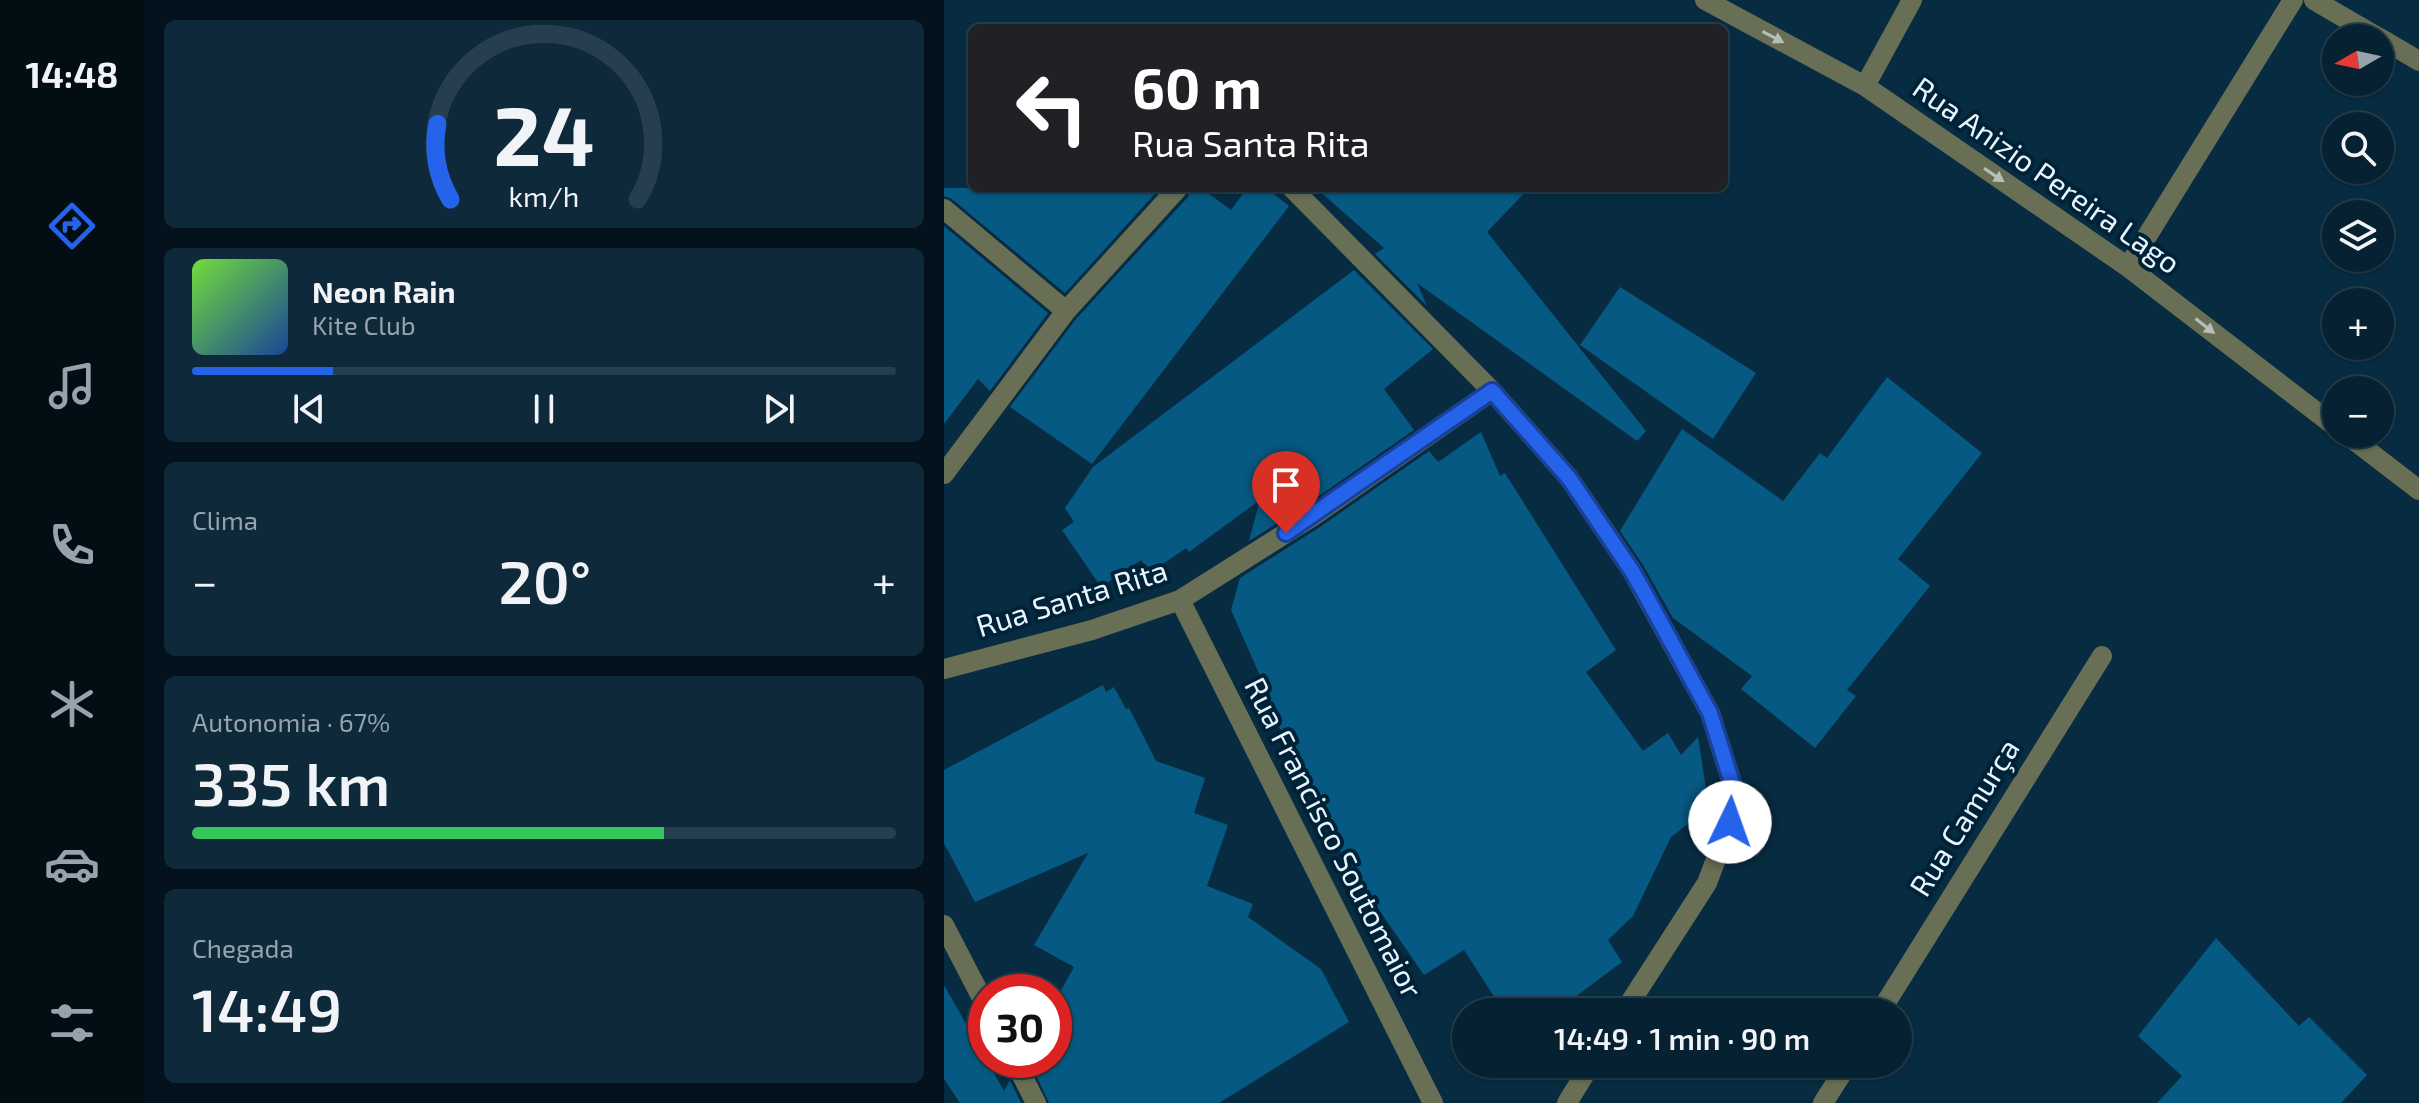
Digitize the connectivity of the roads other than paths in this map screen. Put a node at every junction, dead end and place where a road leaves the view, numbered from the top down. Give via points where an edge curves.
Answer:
1 (1705, 0) edge
2 (1912, 0) edge
3 (2293, 0) edge
4 (2314, 0) edge
5 (2356, 24) edge
6 (2394, 46) edge
7 (2419, 61) edge
8 (1865, 86) junction
9 (1174, 192) edge
10 (1296, 192) edge
11 (944, 209) edge
12 (2128, 267) junction
13 (1066, 311) junction
14 (1492, 391) junction
15 (2322, 416) edge
16 (2364, 448) edge
17 (944, 474) edge
18 (2419, 490) edge
19 (1180, 600) junction
20 (2102, 656) dead end
21 (944, 669) edge
22 (944, 925) edge
23 (969, 974) edge
24 (1633, 998) edge
25 (1889, 998) edge
26 (1023, 1078) edge
27 (1582, 1078) edge
28 (1839, 1078) edge
29 (1036, 1103) edge
30 (1433, 1103) edge
31 (1567, 1103) edge
32 (1823, 1103) edge

1 -> 8 street, Rua Anizio Pereira Lago
2 - 8 street
3 - 12 street
4 - 5 street
6 - 7 street
8 -> 12 street, Rua Anizio Pereira Lago
9 - 13 street
10 - 14 street
11 - 13 street
12 -> 15 street, Rua Anizio Pereira Lago
13 - 17 street
14 - 19 street, Rua Santa Rita via 1313,516
14 - 24 street via 1569,478 1632,571 1710,713 1732,783 1730,822 1707,883
16 - 18 street
19 - 21 street, Rua Santa Rita via 1092,630
19 - 30 street, Rua Francisco Soutomaior
20 - 25 street, Rua Camurça
22 - 23 street
26 - 29 street
27 - 31 street
28 - 32 street

